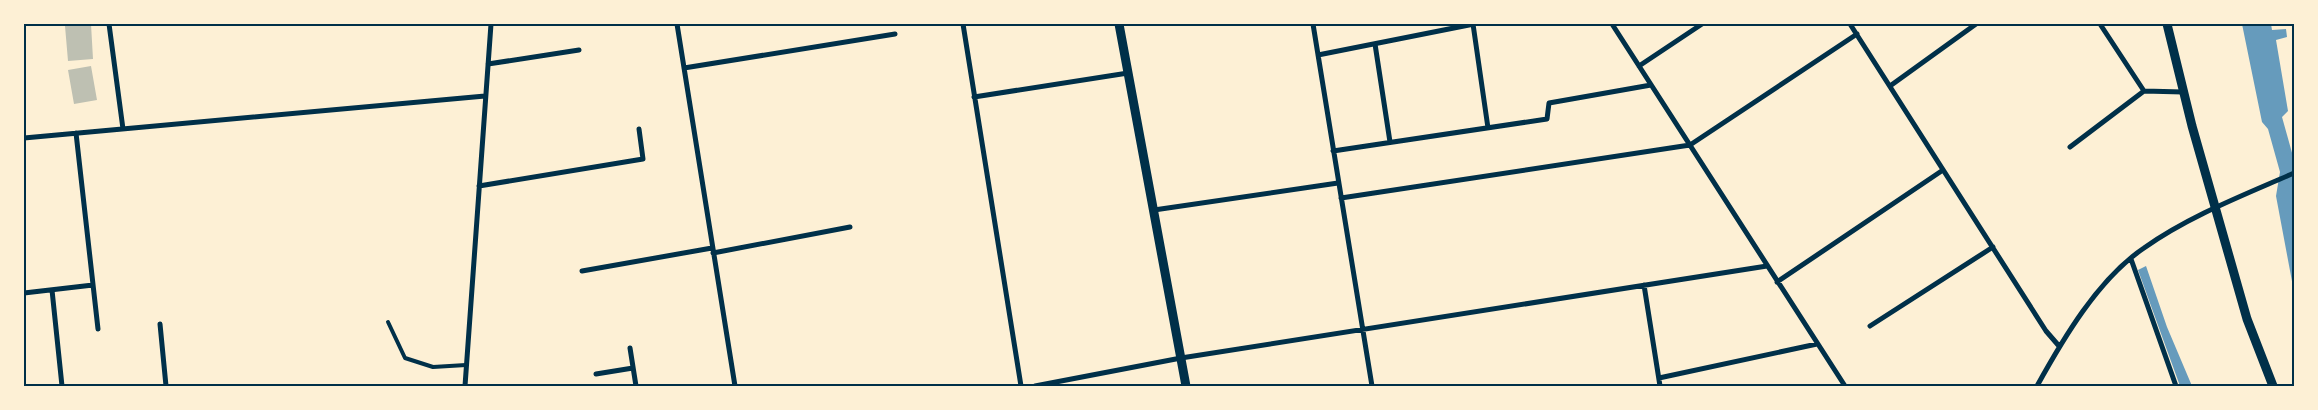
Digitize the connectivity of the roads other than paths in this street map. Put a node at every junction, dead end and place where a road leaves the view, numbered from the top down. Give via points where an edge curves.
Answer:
1 (109, 24) edge
2 (491, 24) edge
3 (677, 24) edge
4 (962, 24) edge
5 (1119, 24) edge
6 (1312, 24) edge
7 (1473, 24) edge
8 (1612, 24) edge
9 (1702, 24) edge
10 (1850, 24) edge
11 (1976, 24) edge
12 (2100, 24) edge
13 (2168, 24) edge
14 (895, 34) dead end
15 (1857, 34) junction
16 (1375, 44) junction
17 (579, 50) dead end
18 (1318, 55) junction
19 (488, 64) junction
20 (1639, 66) junction
21 (684, 68) junction
22 (1128, 72) junction
23 (1652, 85) junction
24 (1890, 86) junction
25 (2144, 91) junction
26 (2183, 92) junction
27 (485, 96) junction
28 (974, 97) junction
29 (1488, 128) junction
30 (123, 129) junction
31 (639, 129) dead end
32 (76, 133) junction
33 (24, 138) edge
34 (1390, 142) junction
35 (1690, 145) junction
36 (2070, 147) dead end
37 (1333, 151) junction
38 (1943, 170) junction
39 (2294, 173) edge
40 (1338, 182) junction
41 (479, 186) junction
42 (1341, 198) junction
43 (2217, 208) junction
44 (1154, 210) junction
45 (850, 227) dead end
46 (1993, 247) junction
47 (713, 250) junction
48 (2131, 258) junction
49 (1767, 266) junction
50 (582, 270) dead end
51 (1777, 282) junction
52 (94, 285) junction
53 (1644, 285) junction
54 (52, 290) junction
55 (24, 293) edge
56 (388, 322) dead end
57 (160, 324) dead end
58 (1870, 326) dead end
59 (98, 329) dead end
60 (1362, 330) junction
61 (1817, 344) junction
62 (2060, 346) junction
63 (630, 348) dead end
64 (1181, 358) junction
65 (466, 365) junction
66 (633, 368) junction
67 (596, 374) dead end
68 (1659, 378) junction
69 (62, 386) edge
70 (166, 386) edge
71 (465, 386) edge
72 (636, 386) edge
73 (735, 386) edge
74 (1022, 386) edge
75 (1035, 386) edge
76 (1186, 386) edge
77 (1372, 386) edge
78 (1660, 386) edge
79 (1845, 386) edge
80 (2037, 386) edge
81 (2176, 386) edge
82 (2273, 386) edge

1 - 30 street
2 - 19 street
3 - 21 street
4 - 28 street
5 - 22 street
6 - 18 street
7 - 16 street
7 - 29 street
8 - 20 street
9 - 20 street
10 - 15 street
11 - 24 street
12 - 25 street
13 - 26 street
14 - 21 street
15 - 24 street
15 - 35 street
16 - 18 street
16 - 34 street
17 - 19 street
18 - 37 street
19 - 27 street
20 - 23 street
21 - 47 street
22 - 28 street
22 - 44 street
23 - 29 street via 1549,103 1547,119
23 - 35 street
24 - 38 street
25 - 26 street
25 - 36 street
26 - 43 street
27 - 30 street
27 - 41 street
28 - 74 street
29 - 34 street
30 - 32 street
31 - 41 street via 643,159
32 - 33 street
32 - 52 street
34 - 37 street
35 - 42 street
35 - 49 street
37 - 40 street
38 - 46 street
38 - 51 street
39 - 43 street
40 - 42 street
40 - 44 street
41 - 65 street
42 - 60 street
43 - 48 street via 2142,248
43 - 82 street via 2247,319
44 - 64 street
45 - 47 street
46 - 58 street
46 - 62 street via 2046,331
47 - 50 street
47 - 73 street
48 - 62 street via 2098,293
48 - 81 street
49 - 51 street
49 - 53 street
51 - 61 street
52 - 54 street
52 - 59 street
53 - 60 street
53 - 68 street
54 - 55 street
54 - 69 street
56 - 65 lane via 405,358 433,367
57 - 70 street
60 - 64 street
60 - 77 street
61 - 68 street
61 - 79 street
62 - 80 street
63 - 66 street
64 - 75 street
64 - 76 street
65 - 71 street
66 - 67 street
66 - 72 street
68 - 78 street

